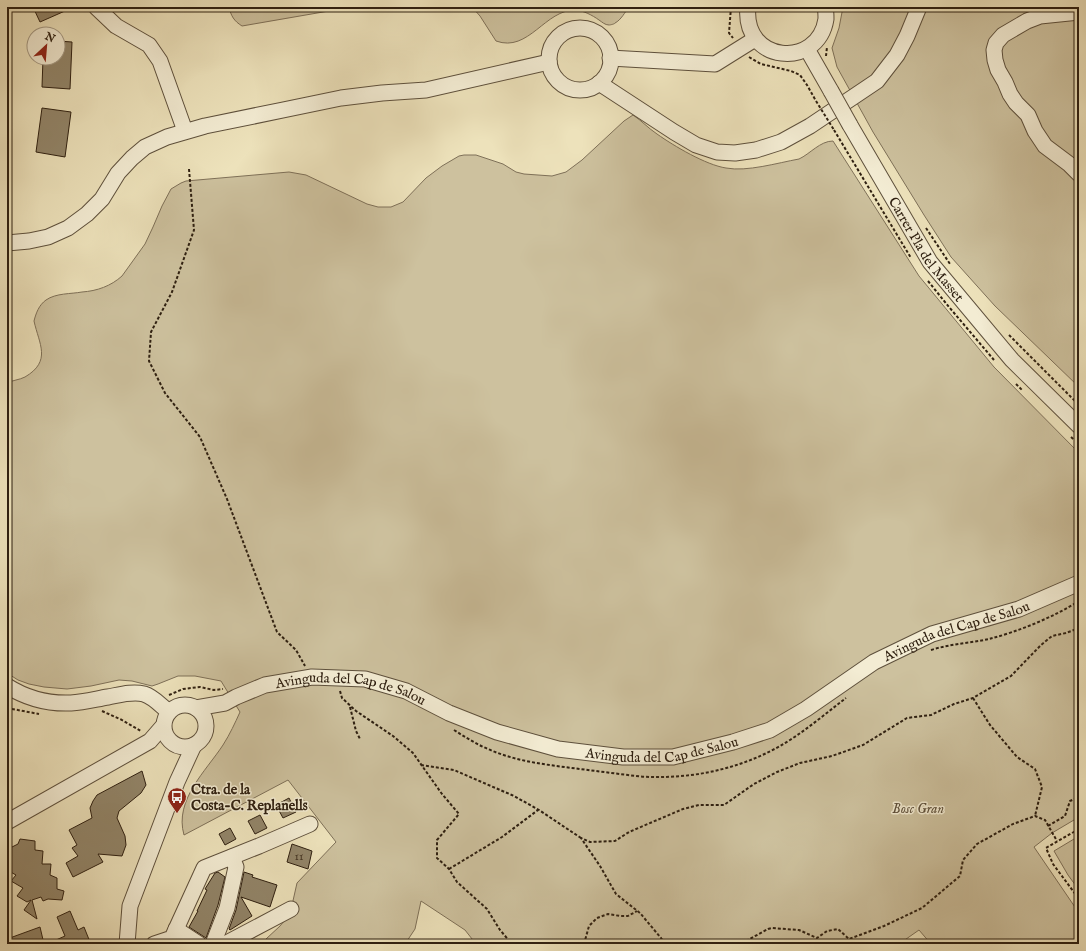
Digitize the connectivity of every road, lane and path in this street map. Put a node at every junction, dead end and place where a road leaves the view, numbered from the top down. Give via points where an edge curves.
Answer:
1 (96, 7) edge
2 (748, 7) edge
3 (826, 7) edge
4 (919, 7) edge
5 (1079, 12) edge
6 (755, 39) junction
7 (829, 43) dead end
8 (807, 48) junction
9 (610, 58) junction
10 (826, 58) dead end
11 (549, 62) junction
12 (599, 83) junction
13 (816, 101) dead end
14 (834, 130) dead end
15 (185, 131) junction
16 (189, 170) dead end
17 (1079, 174) edge
18 (925, 227) dead end
19 (7, 244) edge
20 (953, 268) dead end
21 (1009, 335) dead end
22 (1079, 405) edge
23 (1079, 426) edge
24 (1079, 583) edge
25 (1079, 601) edge
26 (1079, 628) edge
27 (928, 651) dead end
28 (312, 677) junction
29 (7, 686) edge
30 (341, 686) junction
31 (848, 697) dead end
32 (973, 698) junction
33 (231, 700) junction
34 (350, 706) junction
35 (164, 708) junction
36 (196, 708) junction
37 (104, 712) dead end
38 (206, 726) junction
39 (451, 728) dead end
40 (169, 737) junction
41 (360, 739) dead end
42 (150, 741) junction
43 (194, 745) junction
44 (421, 765) junction
45 (177, 782) junction
46 (1079, 797) edge
47 (539, 810) junction
48 (1035, 816) junction
49 (7, 822) edge
50 (310, 824) dead end
51 (1048, 826) junction
52 (1079, 829) edge
53 (581, 838) junction
54 (1057, 841) junction
55 (232, 857) junction
56 (449, 869) junction
57 (1079, 899) edge
58 (292, 909) dead end
59 (637, 911) junction
60 (176, 929) junction
61 (127, 944) edge
62 (154, 944) edge
63 (199, 944) edge
64 (214, 944) edge
65 (225, 944) edge
66 (512, 944) edge
67 (584, 944) edge
68 (665, 944) edge
69 (742, 944) edge

1 - 15 street via 116,26 149,45 160,61
2 - 6 street via 749,28
3 - 8 street via 823,30 816,41
4 - 12 street via 897,55 877,81 810,126 781,142 756,150 717,152 696,145
5 - 17 street via 1040,16 1027,21 1004,35 996,43 994,50 998,70 1010,94 1028,115 1045,146
6 - 8 street via 764,47 785,54
6 - 9 street via 715,64
7 - 10 path
8 - 23 street, Carrer Pla del Masset, bridge via 930,262 1012,360
9 - 11 street via 609,50 600,36 585,29 577,29 562,34 556,40 549,54
9 - 12 street via 608,72
11 - 12 street via 555,78 568,88 584,90
11 - 15 street via 426,90 341,98
13 - 14 path, bridge
15 - 19 street via 145,147 118,174 102,199 68,228 48,237
16 - 28 path via 194,230 172,292 151,332 149,361 166,393 200,437 227,499 277,632 296,650
18 - 20 path
21 - 22 path
24 - 30 street, Avinguda del Cap de Salou via 1019,609 932,634 910,644 874,662 806,709 770,730 673,757 623,757 558,749 497,732 449,713 406,691 365,679
25 - 27 path via 1014,631
26 - 32 path via 1052,636 1011,676
28 - 30 street, Avinguda del Cap de Salou
28 - 33 street, Avinguda del Cap de Salou via 266,685
29 - 35 street via 32,698 52,702 85,702 133,693 142,694 151,697
30 - 34 path via 342,698
31 - 39 path via 787,741 755,758 700,774 676,777 643,776 520,760 488,749
32 - 48 path via 1017,757 1035,769 1042,787
32 - 53 path via 931,715 907,718 863,745 777,772 724,805 683,809 629,832 615,841 590,842
33 - 35 path via 234,688 183,689 166,697
33 - 36 street, Avinguda del Cap de Salou
33 - 38 street, Avinguda del Cap de Salou
34 - 41 path
34 - 44 path via 393,736
35 - 36 street via 186,705
35 - 40 street
36 - 38 street via 203,715
37 - 42 path via 144,733
38 - 43 street via 202,738
40 - 42 street
40 - 43 street via 183,747
40 - 45 street via 178,759
42 - 49 street
43 - 45 street
44 - 47 path via 454,770 514,796
44 - 56 path via 459,814 437,840 437,858
45 - 61 street via 130,906
46 - 51 path via 1070,801 1065,816
47 - 53 path
47 - 56 path via 502,838
48 - 51 path via 1045,820
48 - 69 path via 1012,824 978,844 963,860 960,876 922,908 884,926 849,939 838,929 827,931 817,938 799,930 772,928
50 - 55 street
51 - 54 path
52 - 54 path
53 - 59 path via 616,894
54 - 57 path via 1046,848 1053,864
55 - 60 street via 204,868
55 - 64 street via 236,867 227,908
56 - 66 path via 457,882 487,909
58 - 65 street
59 - 67 path via 628,916 608,914 597,918 589,926
59 - 68 path
60 - 62 street via 172,938
60 - 63 street

